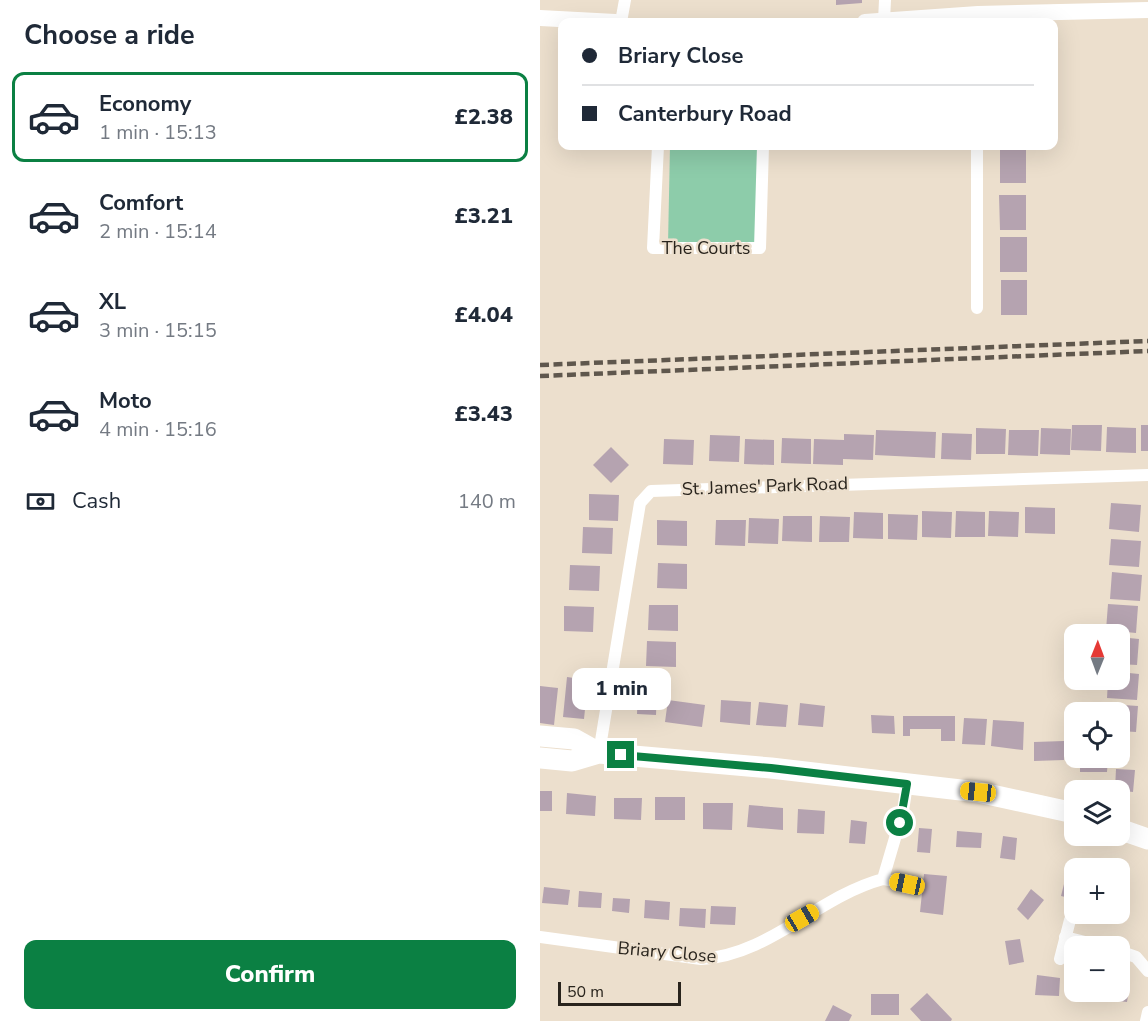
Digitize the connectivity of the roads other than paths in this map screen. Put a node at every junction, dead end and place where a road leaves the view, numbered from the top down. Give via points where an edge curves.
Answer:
1 (625, 0) edge
2 (885, 0) edge
3 (1148, 10) edge
4 (540, 18) edge
5 (622, 18) edge
6 (884, 18) edge
7 (978, 18) edge
8 (558, 19) edge
9 (657, 150) edge
10 (763, 150) edge
11 (977, 150) edge
12 (977, 308) dead end
13 (1148, 475) edge
14 (540, 736) edge
15 (599, 753) junction
16 (540, 758) edge
17 (907, 784) junction
18 (1064, 811) edge
19 (1130, 833) edge
20 (1148, 839) edge
21 (883, 879) junction
22 (907, 884) dead end
23 (540, 937) edge
24 (1064, 942) edge
25 (1130, 955) edge
26 (1060, 959) dead end
27 (1148, 971) edge
28 (1148, 1012) edge
29 (1146, 1021) edge

1 - 5 street
2 - 6 street
3 - 7 street
4 - 8 street
9 - 10 street, The Courts via 653,248 760,248
11 - 12 street
13 - 15 street, St. James' Park Road via 651,491 640,503
14 - 15 highway via 574,739
15 - 16 highway via 572,761
15 - 17 highway
17 - 18 highway via 978,792
17 - 21 street
19 - 20 highway
21 - 22 street, Briary Close
21 - 23 street, Briary Close via 858,886 746,951 724,958 700,959
24 - 26 street
25 - 27 street
28 - 29 street

